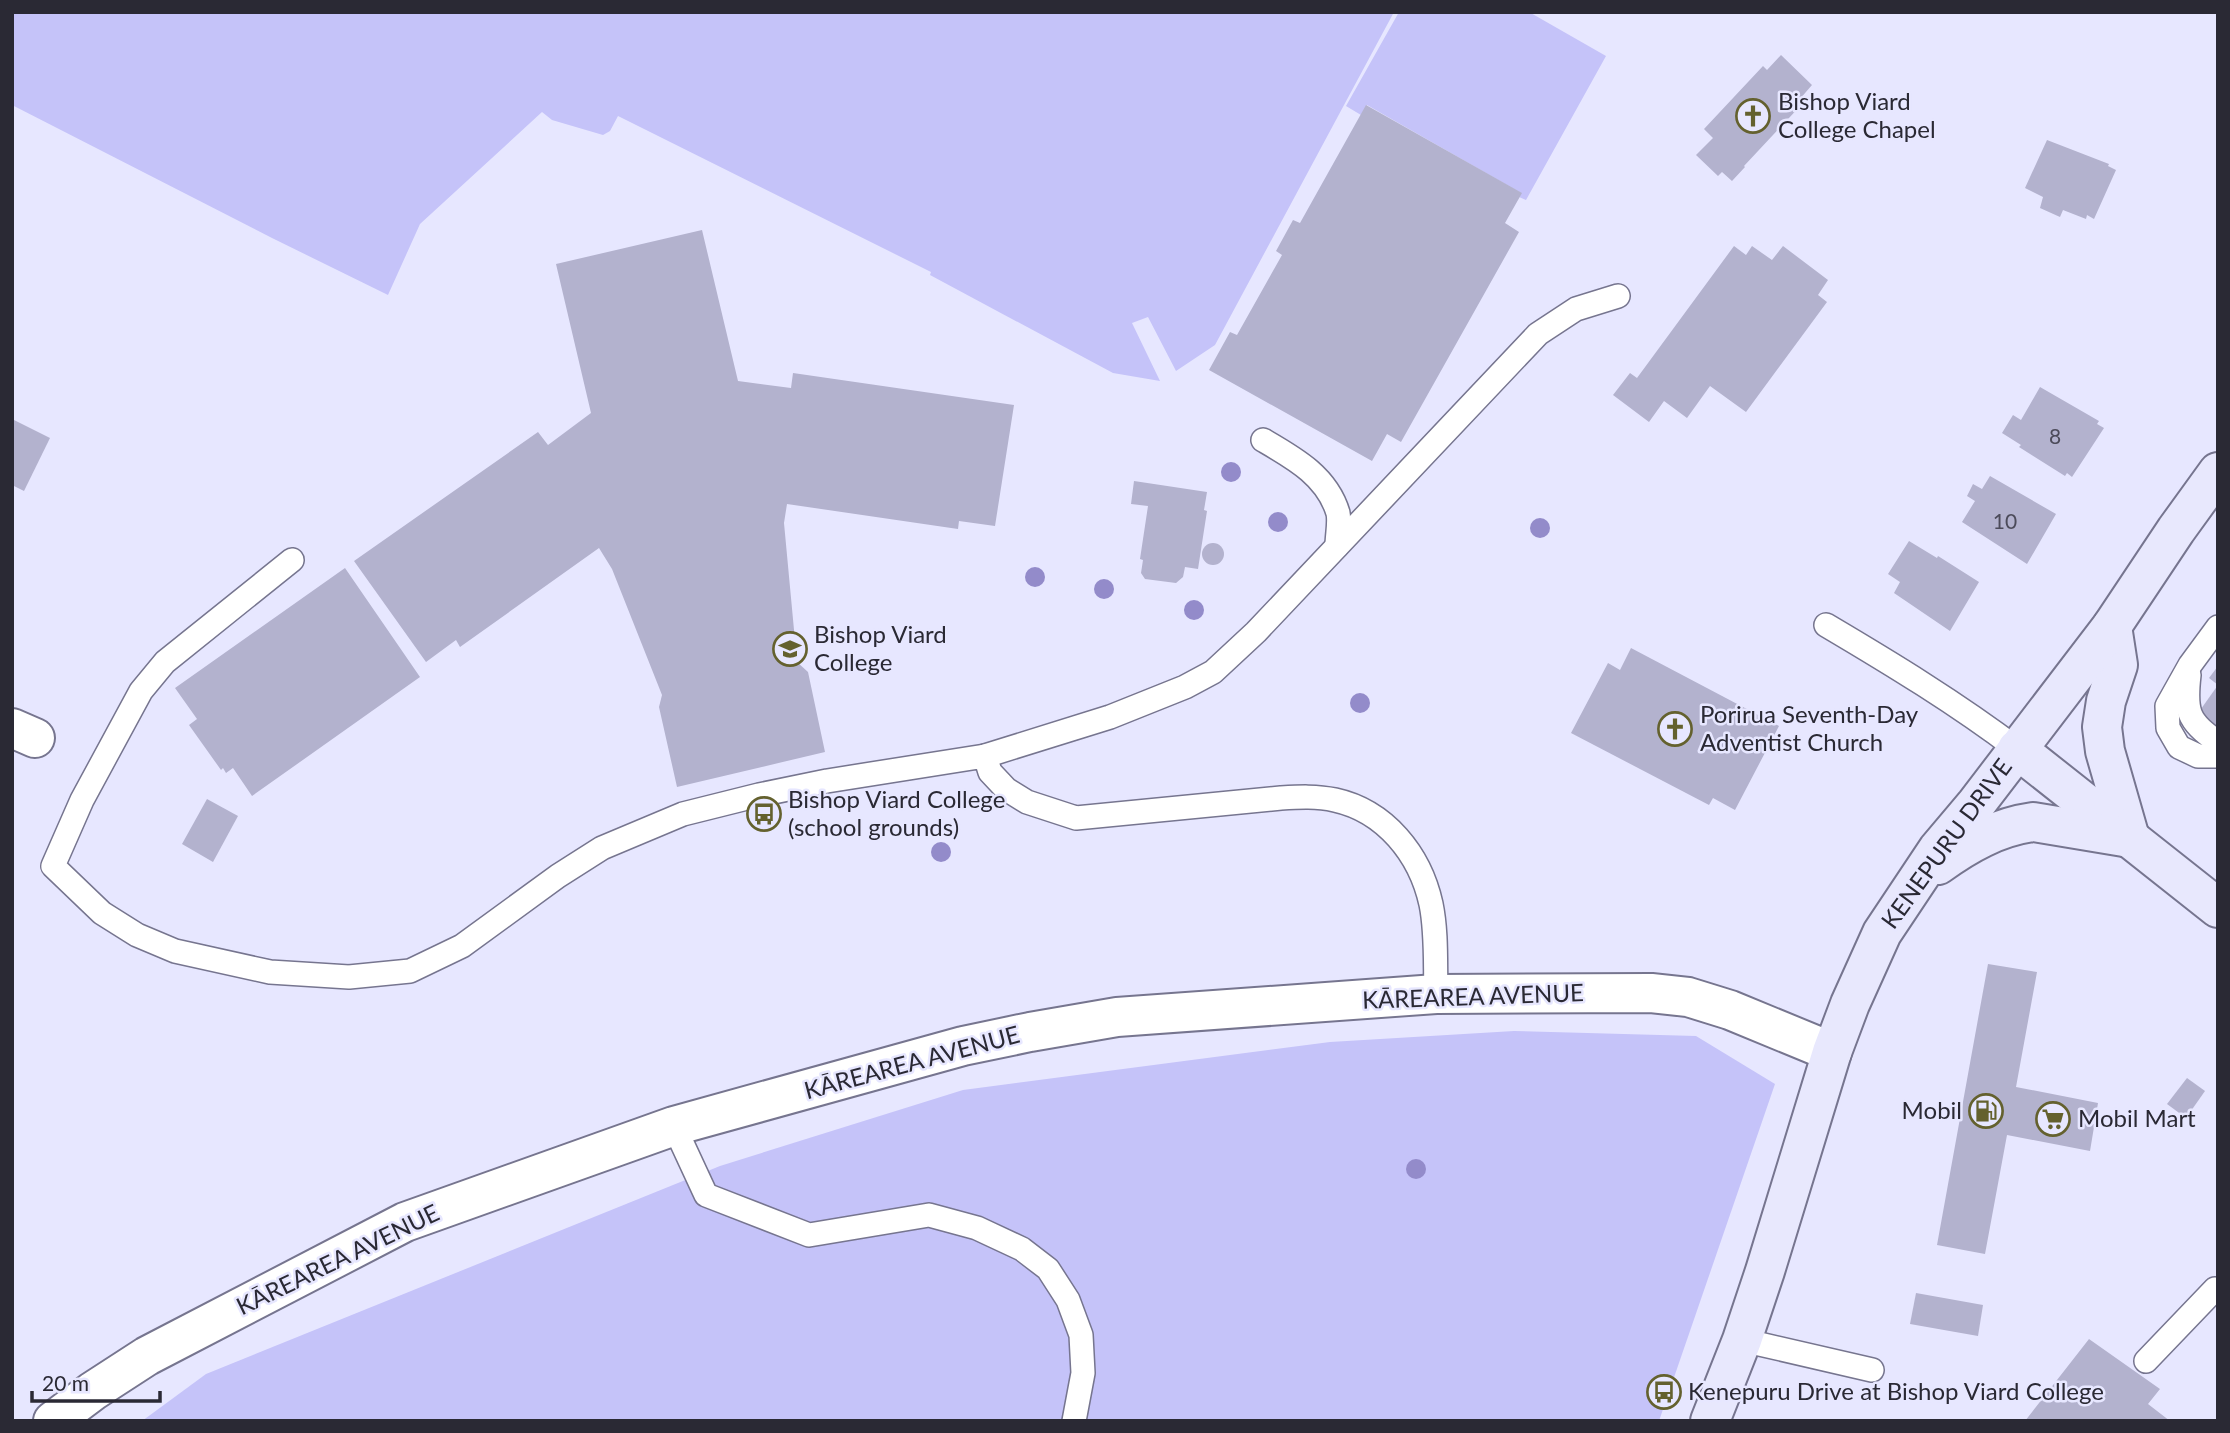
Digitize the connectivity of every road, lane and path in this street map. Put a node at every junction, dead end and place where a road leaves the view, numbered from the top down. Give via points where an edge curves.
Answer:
1 (1618, 296) dead end
2 (1263, 440) dead end
3 (2218, 472) edge
4 (1337, 546) junction
5 (292, 560) dead end
6 (1826, 625) dead end
7 (2112, 626) junction
8 (2218, 627) edge
9 (2190, 665) junction
10 (2218, 742) edge
11 (2017, 749) junction
12 (985, 756) junction
13 (2218, 756) edge
14 (2130, 838) junction
15 (1916, 880) junction
16 (2218, 908) edge
17 (1436, 994) junction
18 (1832, 1052) junction
19 (674, 1126) junction
20 (2215, 1289) dead end
21 (1742, 1340) junction
22 (2146, 1361) dead end
23 (1872, 1370) dead end
24 (53, 1421) edge
25 (1074, 1421) edge
26 (1710, 1421) edge

1 - 4 lane via 1576,309 1538,334
2 - 4 lane via 1300,461 1323,483 1338,514
3 - 7 main road, KENEPURU DRIVE
4 - 12 lane via 1246,641 1213,671 1185,688
5 - 12 lane via 152,676 82,800 53,866 102,913 175,951 271,972 349,977 410,971 462,946 602,848 683,814 759,795
6 - 11 lane via 1912,675
7 - 11 main road, KENEPURU DRIVE
7 - 14 main road via 2118,666 2102,727
8 - 9 lane
9 - 10 lane via 2186,699 2191,719
9 - 13 lane via 2167,706 2168,728 2179,747 2198,756
11 - 14 main road
11 - 15 main road, KENEPURU DRIVE
12 - 17 lane via 990,772 1006,789 1036,806 1076,818 1282,798 1311,797 1359,807 1398,836 1420,870 1431,904
14 - 15 main road via 2033,822 2018,824 1964,846
14 - 16 main road
15 - 18 main road, KENEPURU DRIVE via 1882,933
17 - 18 street, KĀREAREA AVENUE via 1651,993 1688,997
17 - 19 street, KĀREAREA AVENUE via 1117,1017 1030,1032 963,1046
18 - 21 main road, KENEPURU DRIVE
19 - 24 street, KĀREAREA AVENUE via 405,1222 165,1346
19 - 25 lane via 706,1195 809,1236 929,1216 977,1228 1023,1249 1048,1269 1068,1300 1081,1335 1083,1373
20 - 22 lane
21 - 23 lane
21 - 26 main road, KENEPURU DRIVE

